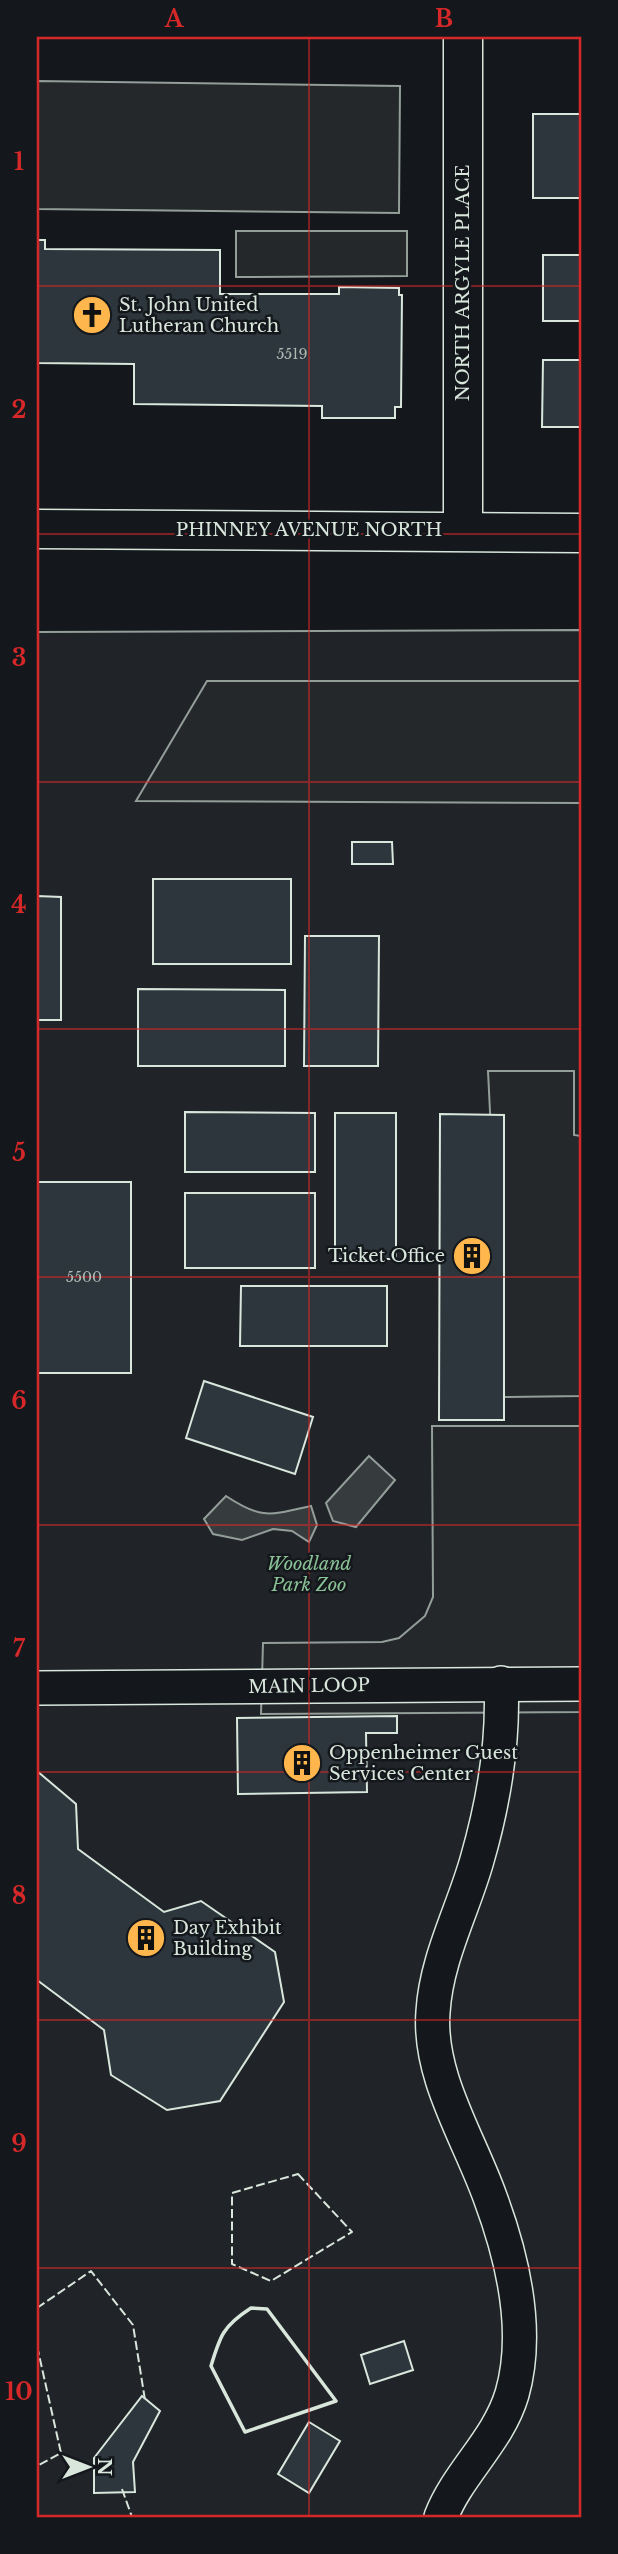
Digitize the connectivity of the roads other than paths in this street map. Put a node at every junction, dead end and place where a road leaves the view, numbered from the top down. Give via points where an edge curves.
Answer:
1 (463, 37) edge
2 (37, 529) edge
3 (463, 530) junction
4 (581, 533) edge
5 (501, 1683) junction
6 (581, 1684) edge
7 (37, 1688) edge
8 (441, 2517) edge

1 - 3 street, NORTH ARGYLE PLACE
2 - 3 street, PHINNEY AVENUE NORTH
3 - 4 street, PHINNEY AVENUE NORTH
5 - 6 street, MAIN LOOP
5 - 7 street, MAIN LOOP
5 - 8 street via 501,1751 477,1861 438,1975 433,2041 458,2122 491,2198 512,2274 519,2310 518,2353 512,2394 492,2437

